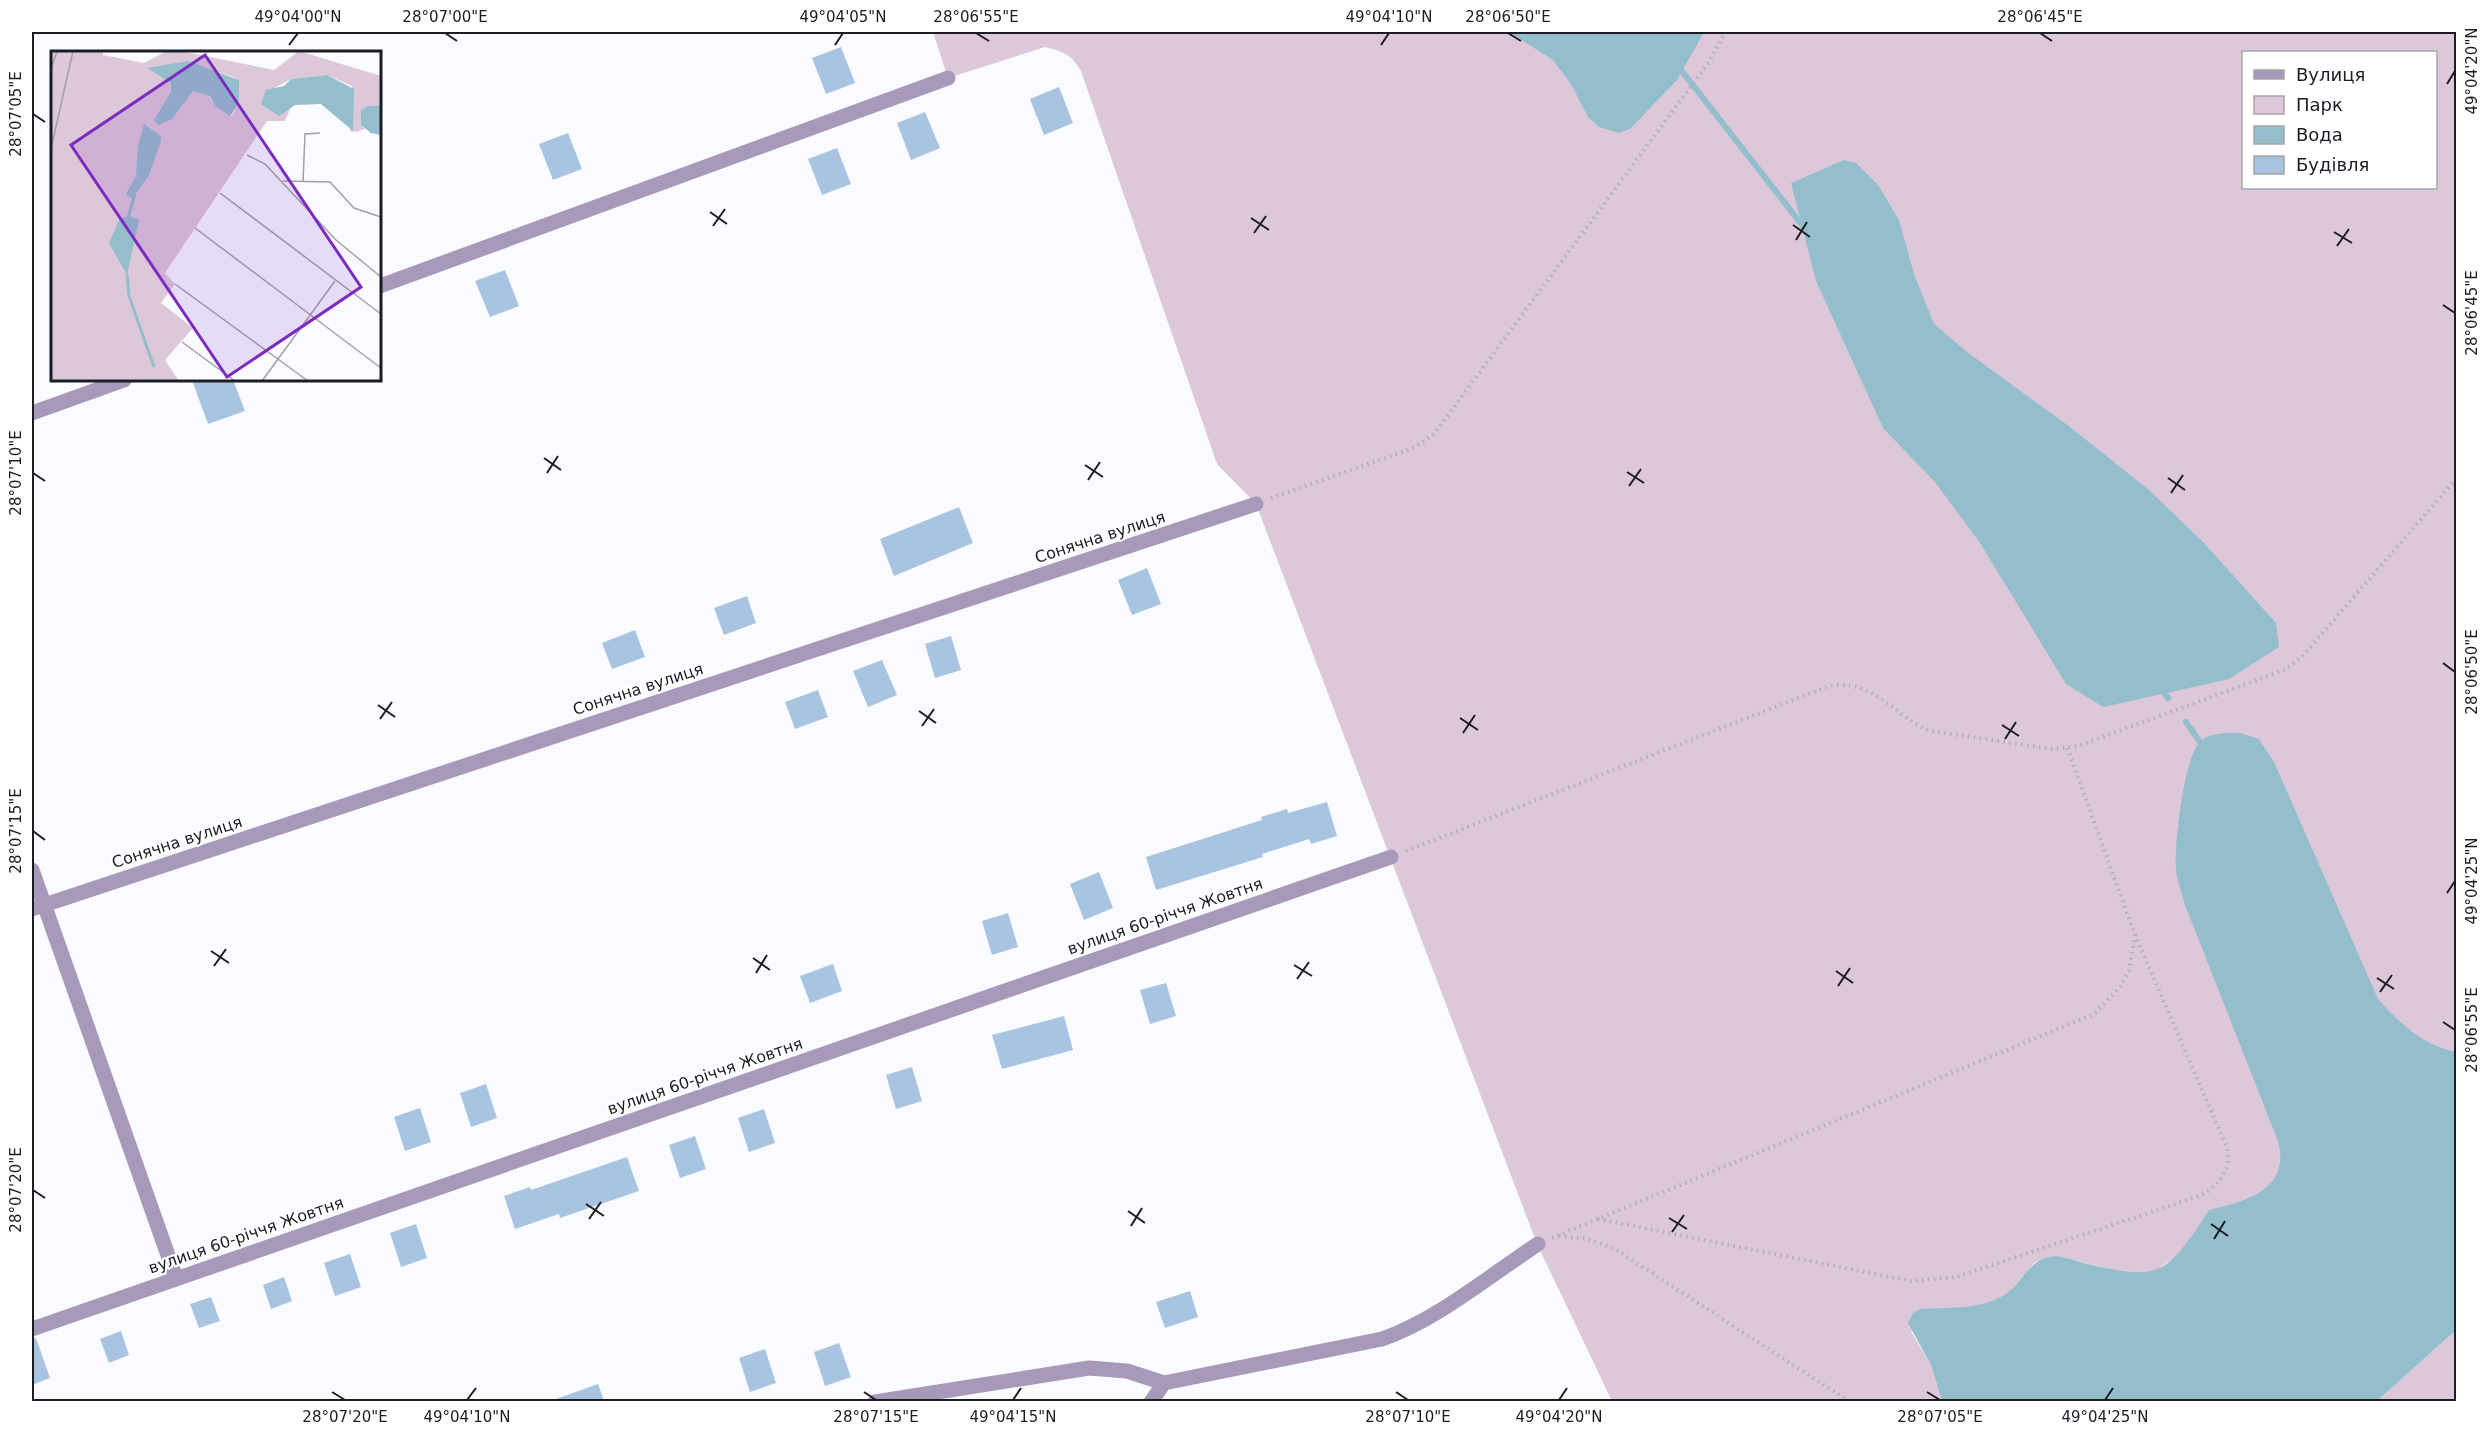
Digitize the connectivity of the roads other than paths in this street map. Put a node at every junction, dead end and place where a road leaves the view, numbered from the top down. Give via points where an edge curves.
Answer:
1 (948, 78) dead end
2 (381, 286) edge
3 (121, 381) edge
4 (32, 413) edge
5 (1256, 504) road end
6 (1391, 857) road end
7 (32, 870) edge
8 (38, 907) edge
9 (1538, 1244) road end
10 (176, 1278) junction
11 (32, 1329) edge
12 (1164, 1383) junction
13 (875, 1401) edge
14 (1151, 1401) edge

1 - 2 street
3 - 4 street
5 - 8 street, Сонячна вулиця
6 - 10 street, вулиця 60-річчя Жовтня
7 - 8 street
8 - 10 street
9 - 12 street via 1401,1333
10 - 11 street, вулиця 60-річчя Жовтня
12 - 13 street via 1127,1371 1089,1368
12 - 14 street

